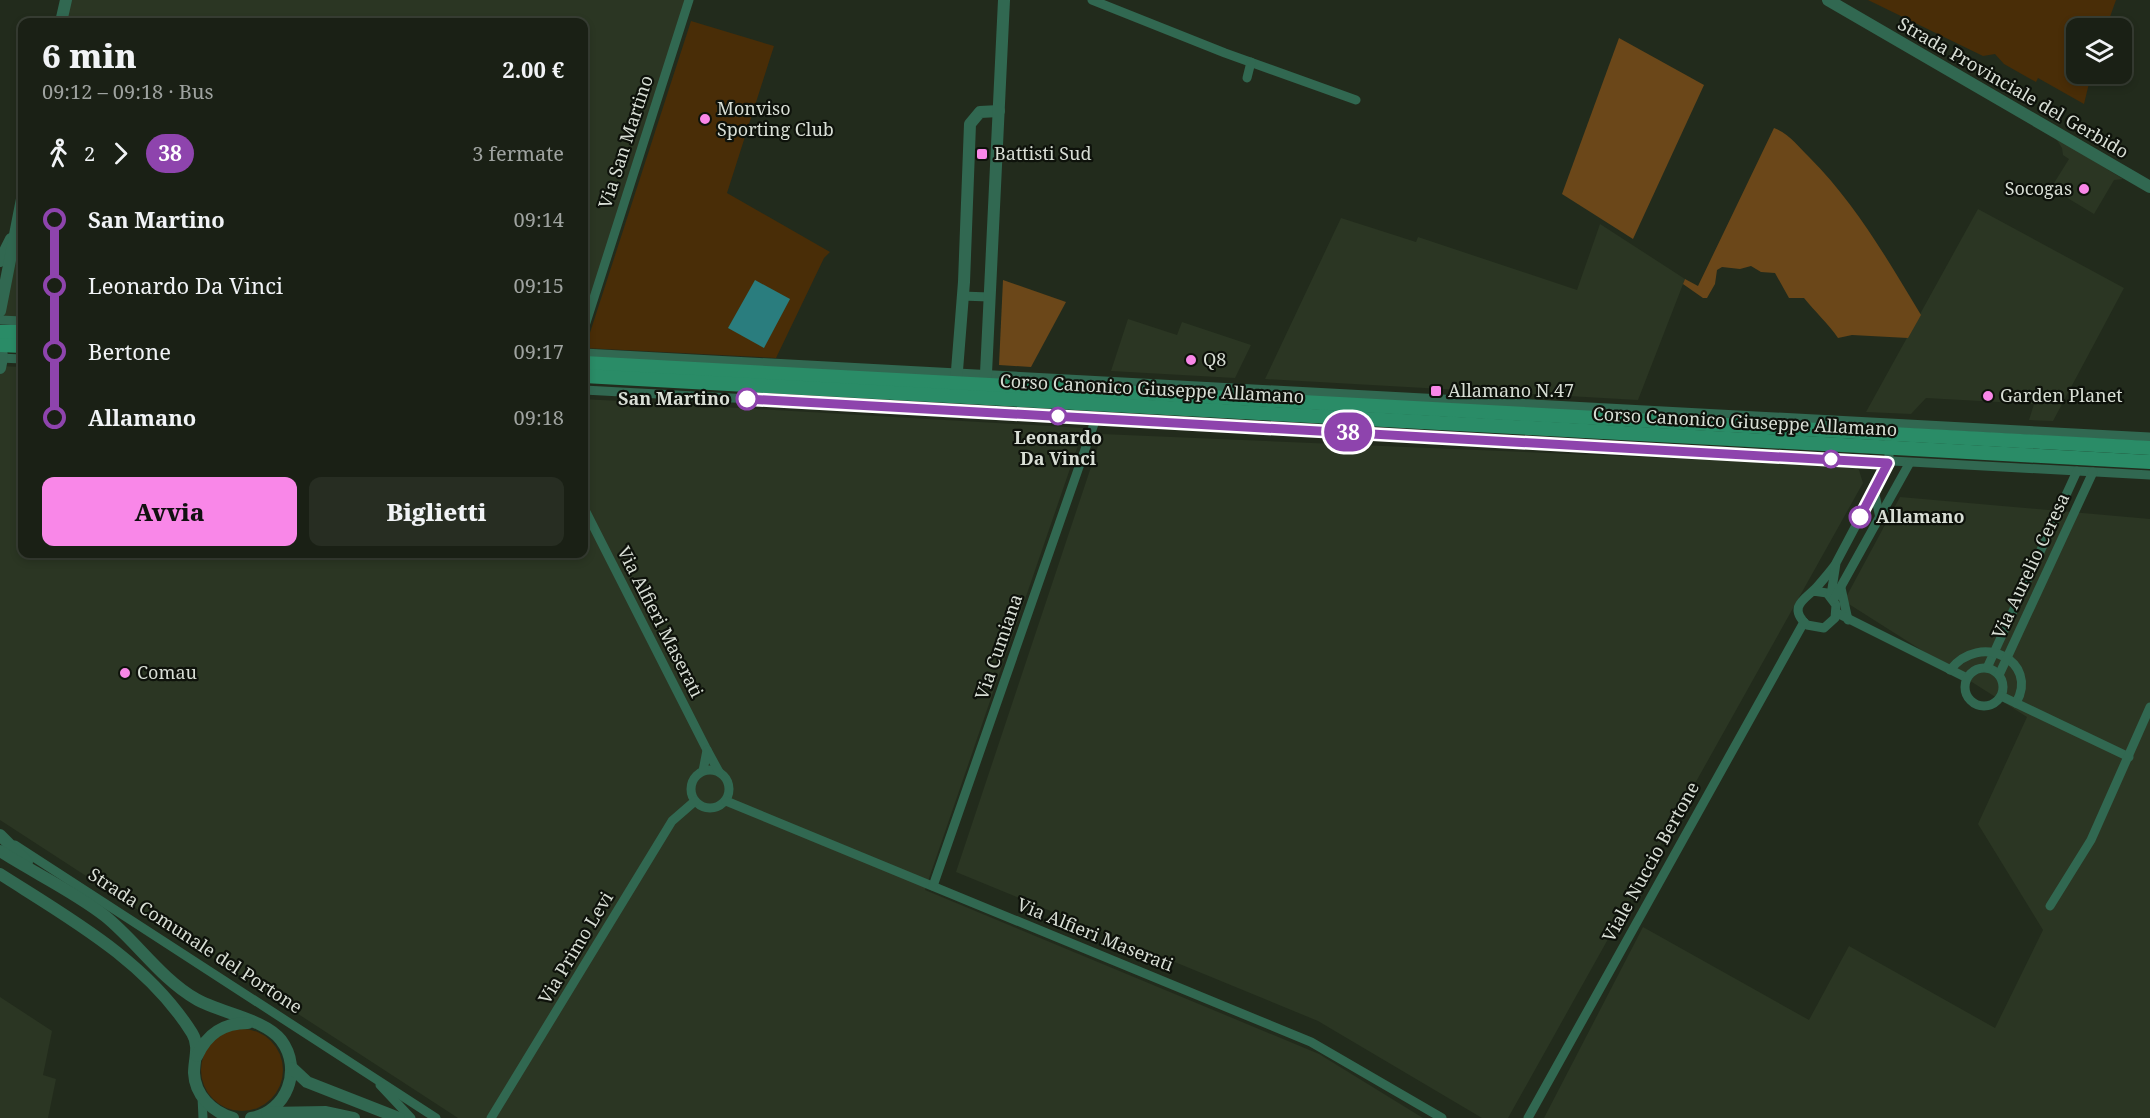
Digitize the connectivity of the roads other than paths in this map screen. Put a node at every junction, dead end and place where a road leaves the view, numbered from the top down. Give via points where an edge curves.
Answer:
1 (66, 0) edge
2 (689, 0) edge
3 (1005, 0) edge
4 (1092, 0) edge
5 (1828, 0) edge
6 (62, 18) edge
7 (1251, 62) junction
8 (1247, 78) dead end
9 (1356, 100) dead end
10 (999, 111) junction
11 (2150, 188) edge
12 (18, 218) edge
13 (16, 228) junction
14 (0, 261) edge
15 (962, 296) junction
16 (989, 297) junction
17 (0, 310) edge
18 (588, 316) edge
19 (0, 320) edge
20 (18, 321) edge
21 (18, 335) edge
22 (18, 347) edge
23 (0, 349) edge
24 (588, 353) edge
25 (18, 357) edge
26 (588, 363) edge
27 (588, 376) edge
28 (956, 378) junction
29 (985, 386) junction
30 (588, 390) edge
31 (984, 413) junction
32 (1096, 418) junction
33 (1889, 434) junction
34 (2150, 437) edge
35 (2150, 448) edge
36 (2150, 462) edge
37 (1888, 463) junction
38 (1909, 464) junction
39 (2077, 471) junction
40 (2093, 472) junction
41 (2150, 475) edge
42 (1874, 490) junction
43 (588, 516) edge
44 (1880, 518) junction
45 (1836, 564) junction
46 (1840, 587) junction
47 (1813, 591) junction
48 (1832, 597) junction
49 (1837, 613) junction
50 (1848, 620) junction
51 (1804, 622) junction
52 (1994, 651) junction
53 (2007, 658) junction
54 (1987, 668) junction
55 (1950, 670) junction
56 (1999, 675) junction
57 (1967, 678) junction
58 (2001, 696) junction
59 (2016, 703) junction
60 (2150, 706) edge
61 (706, 750) junction
62 (2129, 757) junction
63 (703, 771) junction
64 (719, 772) junction
65 (695, 801) junction
66 (726, 801) junction
67 (0, 836) edge
68 (0, 851) edge
69 (0, 874) edge
70 (40, 876) junction
71 (933, 886) junction
72 (2050, 906) dead end
73 (252, 1023) junction
74 (196, 1056) junction
75 (292, 1068) junction
76 (370, 1075) junction
77 (202, 1097) junction
78 (261, 1117) edge
79 (203, 1118) edge
80 (233, 1118) edge
81 (354, 1118) edge
82 (399, 1118) edge
83 (411, 1118) edge
84 (436, 1118) edge
85 (491, 1118) edge
86 (1442, 1118) edge
87 (1528, 1118) edge

1 - 6 street
2 - 18 street, Via San Martino
3 - 10 street
4 - 7 street
5 - 11 street, Strada Provinciale del Gerbido
7 - 8 street
7 - 9 street
10 - 15 street via 980,112 970,124
10 - 16 street
12 - 13 street
13 - 14 street
13 - 17 street
15 - 16 street
15 - 28 street
16 - 29 street
19 - 20 street
21 - 23 main road
22 - 23 main road
23 - 25 street
24 - 28 street, Corso Canonico Giuseppe Allamano
26 - 28 main road, Corso Canonico Giuseppe Allamano
27 - 29 main road, Corso Canonico Giuseppe Allamano
28 - 29 main road, Corso Canonico Giuseppe Allamano
29 - 31 street
29 - 33 main road, Corso Canonico Giuseppe Allamano
29 - 33 street, Corso Canonico Giuseppe Allamano
30 - 31 street, Corso Canonico Giuseppe Allamano
31 - 32 street, Corso Canonico Giuseppe Allamano
32 - 37 street, Corso Canonico Giuseppe Allamano
32 - 71 street, Via Cumiana
33 - 34 street, Corso Canonico Giuseppe Allamano
33 - 35 main road, Corso Canonico Giuseppe Allamano
33 - 36 main road, Corso Canonico Giuseppe Allamano
33 - 37 street, Viale Nuccio Bertone
37 - 38 street, Corso Canonico Giuseppe Allamano
37 - 42 street, Viale Nuccio Bertone
38 - 39 street, Corso Canonico Giuseppe Allamano
38 - 44 street
39 - 40 street, Corso Canonico Giuseppe Allamano
39 - 52 street, Via Aurelio Ceresa
40 - 41 street, Corso Canonico Giuseppe Allamano
40 - 53 street, Via Aurelio Ceresa
42 - 44 street
42 - 45 street, Viale Nuccio Bertone
43 - 61 street, Via Alfieri Maserati
44 - 46 street
45 - 47 street, Viale Nuccio Bertone
45 - 48 street, Viale Nuccio Bertone
46 - 48 street
46 - 50 street
47 - 48 street
47 - 51 street, Viale Nuccio Bertone via 1801,601
48 - 49 street, Viale Nuccio Bertone
49 - 50 street
49 - 51 street via 1824,628 1812,628
50 - 55 street
51 - 87 street, Viale Nuccio Bertone
52 - 53 street
52 - 54 street, Via Aurelio Ceresa
52 - 55 street via 1975,651
53 - 56 street, Via Aurelio Ceresa
53 - 59 street via 2020,677
54 - 56 street
54 - 57 street via 1974,670
55 - 57 street
56 - 58 street via 2003,682
57 - 58 street via 1966,693 1973,702 1990,705
58 - 59 street
59 - 62 street
60 - 62 street
61 - 63 street
61 - 64 street, Via Alfieri Maserati
62 - 72 street via 2091,840
63 - 64 street
63 - 65 street via 691,788
64 - 66 street via 729,786
65 - 66 street via 712,808
65 - 85 street, Via Primo Levi via 672,821
66 - 71 street, Via Alfieri Maserati
67 - 70 street
67 - 76 street, Strada Comunale del Portone
68 - 70 street, Strada Comunale del Portone
69 - 74 street via 125,959 191,1032
70 - 73 street, Strada Comunale del Portone via 104,915 184,991
71 - 86 street, Via Alfieri Maserati via 1311,1042
73 - 74 street, Strada Comunale del Portone via 225,1025 213,1032
73 - 75 street, Strada Comunale del Portone via 269,1029 280,1039
74 - 77 street via 194,1073
75 - 78 street via 286,1093
75 - 82 street via 307,1082
76 - 83 street, Strada Comunale del Portone
76 - 84 street, Strada Comunale del Portone
77 - 79 street
77 - 80 street via 211,1108
78 - 81 street via 326,1112

